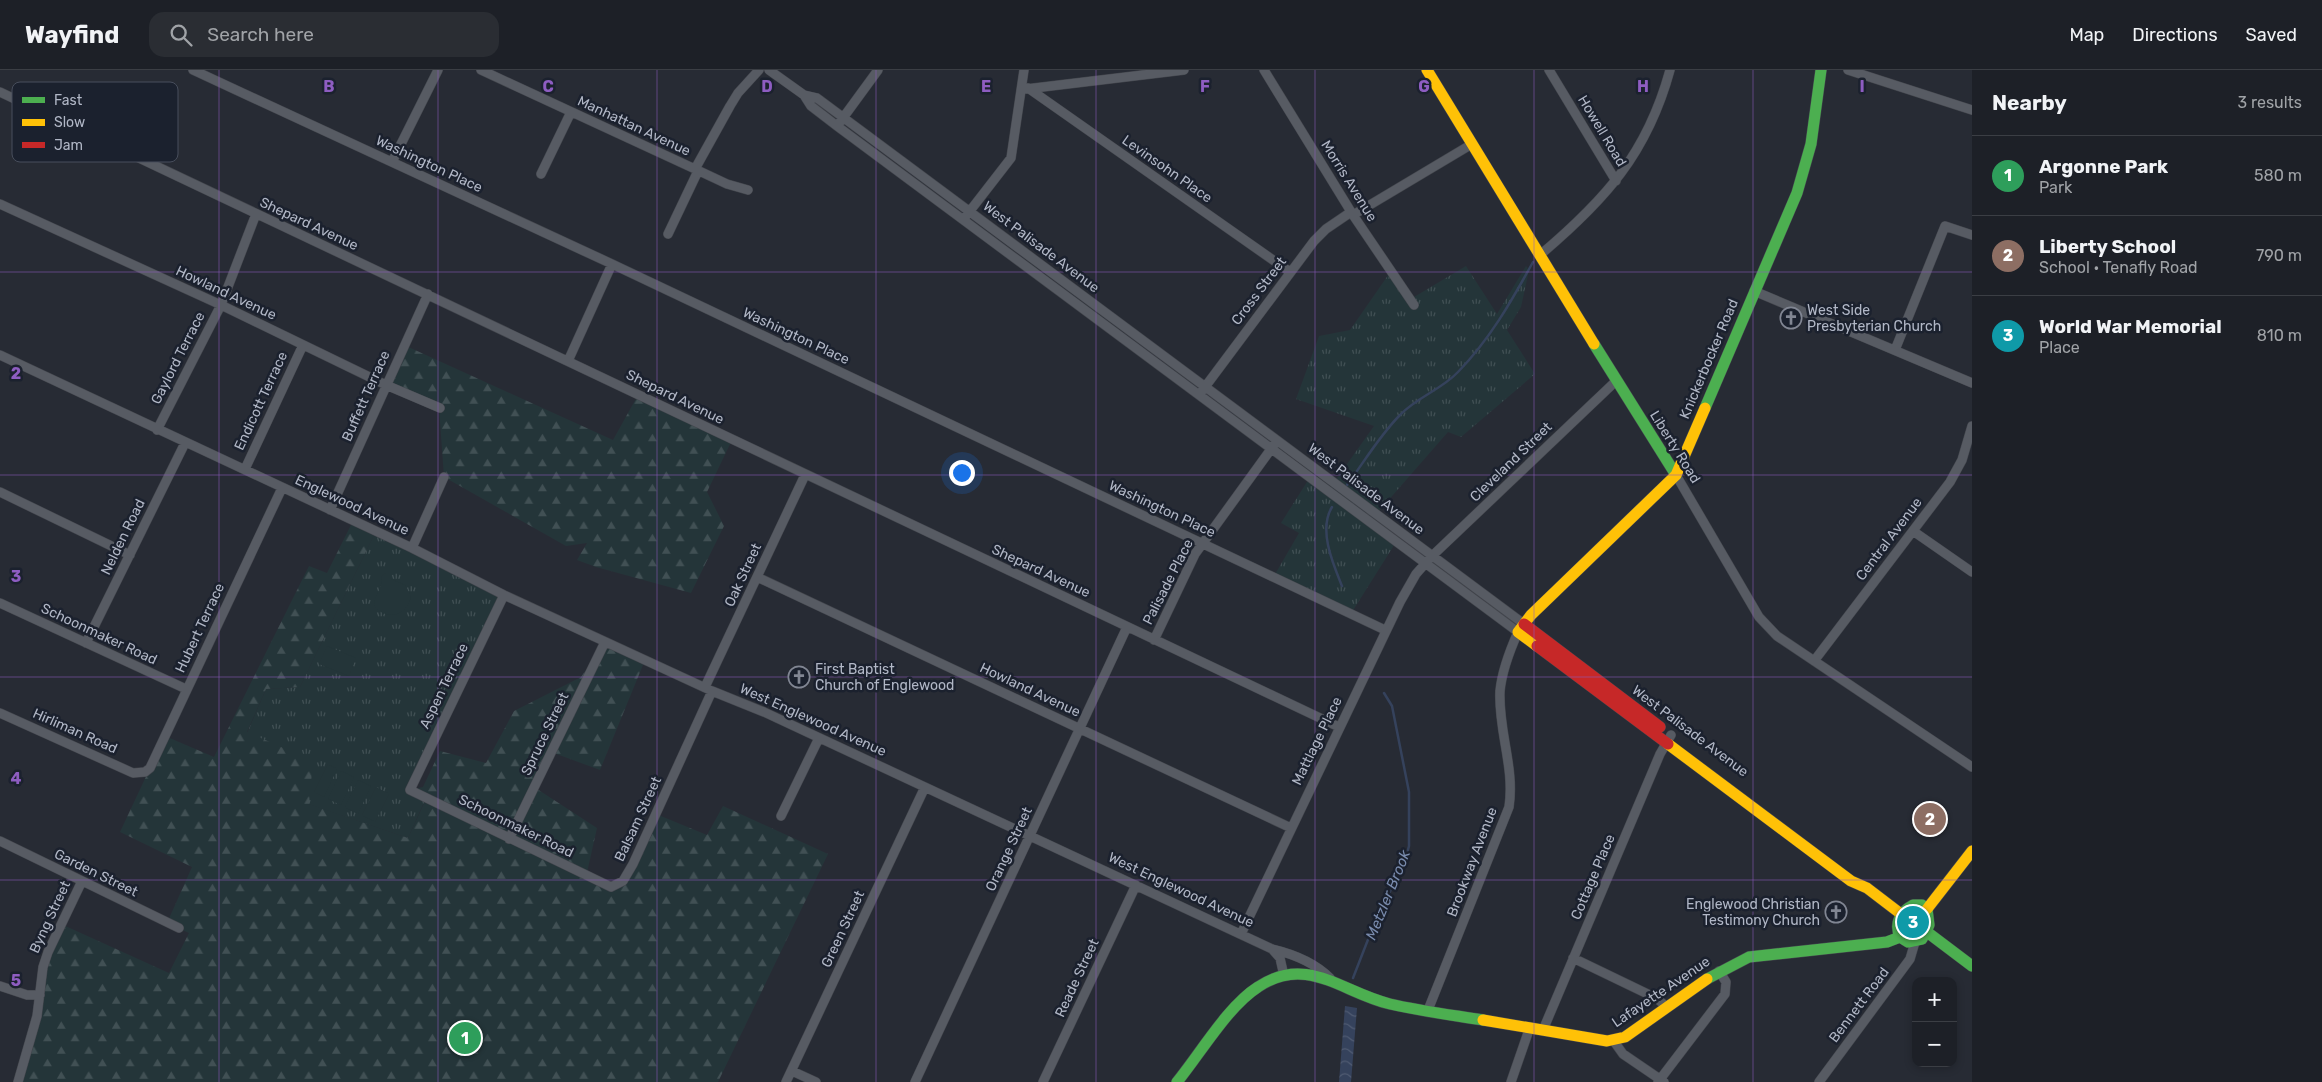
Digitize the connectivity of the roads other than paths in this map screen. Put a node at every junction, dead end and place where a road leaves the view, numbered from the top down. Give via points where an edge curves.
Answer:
1 (193, 70) edge
2 (438, 70) edge
3 (482, 70) edge
4 (760, 70) edge
5 (769, 70) edge
6 (878, 70) edge
7 (1024, 70) edge
8 (1184, 70) edge
9 (1264, 70) edge
10 (1427, 70) edge
11 (1549, 70) edge
12 (1670, 70) edge
13 (1821, 70) edge
14 (1848, 70) edge
15 (1025, 89) junction
16 (0, 92) edge
17 (804, 95) junction
18 (12, 98) edge
19 (1972, 110) edge
20 (571, 112) junction
21 (843, 118) junction
22 (837, 126) junction
23 (1472, 144) junction
24 (147, 162) edge
25 (392, 162) junction
26 (697, 170) junction
27 (541, 174) dead end
28 (1616, 181) junction
29 (748, 190) dead end
30 (0, 204) edge
31 (969, 212) junction
32 (1352, 213) junction
33 (256, 214) junction
34 (963, 220) junction
35 (668, 234) dead end
36 (1972, 235) edge
37 (1540, 255) junction
38 (612, 264) junction
39 (1290, 272) junction
40 (1754, 291) junction
41 (428, 294) junction
42 (1414, 304) dead end
43 (221, 305) junction
44 (303, 345) junction
45 (1895, 350) junction
46 (0, 355) edge
47 (568, 361) junction
48 (1616, 381) junction
49 (1972, 383) edge
50 (386, 385) junction
51 (1204, 387) junction
52 (1198, 395) junction
53 (440, 408) dead end
54 (1972, 426) edge
55 (156, 430) junction
56 (1277, 441) junction
57 (185, 443) junction
58 (1271, 449) junction
59 (245, 469) junction
60 (805, 475) junction
61 (1676, 475) junction
62 (444, 477) dead end
63 (282, 488) junction
64 (0, 492) edge
65 (330, 510) junction
66 (1913, 531) junction
67 (1202, 544) junction
68 (412, 548) junction
69 (130, 555) junction
70 (1428, 560) junction
71 (1972, 572) edge
72 (757, 577) junction
73 (504, 595) junction
74 (0, 604) edge
75 (1127, 627) junction
76 (1521, 628) junction
77 (1385, 630) junction
78 (1154, 640) junction
79 (605, 642) junction
80 (86, 643) junction
81 (1814, 661) junction
82 (691, 681) joint
83 (186, 689) junction
84 (708, 689) junction
85 (0, 713) edge
86 (1339, 727) junction
87 (1080, 729) junction
88 (819, 738) junction
89 (1668, 739) junction
90 (681, 755) joint
91 (1972, 767) edge
92 (138, 774) joint
93 (925, 787) junction
94 (410, 790) joint
95 (781, 816) dead end
96 (1291, 828) junction
97 (1030, 836) junction
98 (509, 838) junction
99 (0, 841) edge
100 (1972, 851) edge
101 (82, 881) junction
102 (1136, 885) junction
103 (611, 887) joint
104 (1927, 909) junction
105 (1901, 914) junction
106 (179, 928) dead end
107 (1926, 932) junction
108 (1241, 934) junction
109 (1900, 937) junction
110 (1915, 942) junction
111 (1272, 949) junction
112 (1573, 958) junction
113 (1972, 966) edge
114 (1719, 971) junction
115 (1284, 976) junction
116 (1333, 981) junction
117 (0, 986) edge
118 (40, 995) junction
119 (1667, 1007) junction
120 (1428, 1010) junction
121 (1530, 1027) junction
122 (1543, 1030) junction
123 (1613, 1040) junction
124 (792, 1070) junction
125 (1661, 1081) edge
126 (18, 1082) edge
127 (786, 1082) edge
128 (816, 1082) edge
129 (915, 1082) edge
130 (1043, 1082) edge
131 (1177, 1082) edge
132 (1511, 1082) edge
133 (1819, 1082) edge

1 - 25 street, Washington Place
2 - 25 street
3 - 20 street, Manhattan Avenue
4 - 26 street via 734,100
5 - 17 street
6 - 21 street
7 - 15 street
8 - 15 street
9 - 32 street, Morris Avenue
10 - 23 main road, Liberty Road
11 - 28 street, Howell Road
12 - 28 street via 1640,147
13 - 40 main road, Knickerbocker Road via 1805,168
14 - 19 street
15 - 31 street via 1011,158
15 - 39 street, Levinsohn Place
16 - 18 street, Shepard Avenue
17 - 21 street, West Palisade Avenue via 817,98
17 - 22 street, West Palisade Avenue via 811,106
20 - 26 street, Manhattan Avenue
20 - 27 street
21 - 22 street
21 - 31 street, West Palisade Avenue
22 - 34 street, West Palisade Avenue
23 - 32 street, Cross Street
23 - 37 main road, Liberty Road
24 - 33 street, Shepard Avenue
25 - 38 street, Washington Place
26 - 29 street, Manhattan Avenue
26 - 35 street
28 - 37 street via 1582,219
30 - 43 street, Howland Avenue
31 - 34 street
31 - 51 street, West Palisade Avenue
32 - 39 street, Cross Street via 1326,229
32 - 42 street, Morris Avenue
33 - 41 street, Shepard Avenue
33 - 43 street, Gaylord Terrace
34 - 52 street, West Palisade Avenue
36 - 45 street via 1945,226
37 - 48 main road, Liberty Road
38 - 47 street
38 - 67 street, Washington Place
39 - 51 street, Cross Street
40 - 45 street
40 - 61 main road, Knickerbocker Road
41 - 47 street, Shepard Avenue
41 - 50 street, Buffett Terrace
43 - 44 street, Howland Avenue
43 - 55 street, Gaylord Terrace
44 - 50 street, Howland Avenue
44 - 59 street, Endicott Terrace
45 - 49 street
46 - 55 street, Englewood Avenue
47 - 60 street, Shepard Avenue
48 - 61 main road, Liberty Road
48 - 70 street, Cleveland Street
50 - 53 street, Howland Avenue
50 - 65 street, Buffett Terrace
51 - 52 street, Cross Street
51 - 56 street, West Palisade Avenue
52 - 58 street, West Palisade Avenue
54 - 66 street, Central Avenue via 1957,470
55 - 57 street, Englewood Avenue
56 - 58 street, Palisade Place
56 - 70 street, West Palisade Avenue
57 - 59 street, Englewood Avenue
57 - 69 street, Nelden Road
58 - 67 street, Palisade Place
58 - 70 street, West Palisade Avenue
59 - 63 street, Englewood Avenue
60 - 72 street, Oak Street
60 - 75 street, Shepard Avenue
61 - 76 main road, Knickerbocker Road
61 - 81 street, Liberty Road via 1759,617 1777,636
62 - 68 street
63 - 65 street, Englewood Avenue
63 - 83 street, Hubert Terrace
64 - 69 street
65 - 68 street, Englewood Avenue
66 - 71 street
66 - 81 street, Central Avenue
67 - 77 street, Washington Place
67 - 78 street, Palisade Place via 1185,572
68 - 73 street, Englewood Avenue
69 - 80 street, Nelden Road
70 - 76 street, West Palisade Avenue
70 - 77 street, Mattlage Place
72 - 84 street, Oak Street
72 - 87 street, Howland Avenue
73 - 79 street, Englewood Avenue
73 - 94 street, Aspen Terrace
74 - 80 street, Schoonmaker Road
75 - 78 street, Shepard Avenue
75 - 87 street, Orange Street
76 - 89 main road, West Palisade Avenue
76 - 120 street, Brookway Avenue via 1503,673 1500,691 1502,728 1511,778 1509,807
77 - 86 street, Mattlage Place
78 - 86 street, Shepard Avenue
79 - 82 street, Englewood Avenue
79 - 98 street, Spruce Street
80 - 83 street, Schoonmaker Road
81 - 91 street, Liberty Road
82 - 84 street, West Englewood Avenue
83 - 92 street, Hubert Terrace via 150,768
84 - 88 street, West Englewood Avenue
84 - 90 street, Oak Street
85 - 92 street, Hirliman Road
86 - 96 street, Mattlage Place
87 - 96 street, Howland Avenue
87 - 97 street, Orange Street
88 - 93 street, West Englewood Avenue
88 - 95 street
89 - 105 main road, West Palisade Avenue via 1792,832 1855,874 1867,888
89 - 112 street, Cottage Place
90 - 103 street, Balsam Street via 633,864 623,881
93 - 97 street, West Englewood Avenue
93 - 124 street, Green Street
94 - 98 street, Schoonmaker Road
96 - 108 street, Mattlage Place
97 - 102 street, West Englewood Avenue
97 - 129 street, Orange Street
98 - 103 street, Schoonmaker Road
99 - 101 street, Garden Street
100 - 104 main road
101 - 106 street, Garden Street
101 - 118 street, Byng Street via 48,952
102 - 108 street, West Englewood Avenue
102 - 130 street, Reade Street
104 - 105 main road via 1913,905
104 - 107 main road via 1930,923
105 - 109 main road via 1897,926
107 - 110 main road
107 - 113 main road
108 - 111 street, West Englewood Avenue
109 - 110 main road via 1906,942
109 - 114 main road, Lafayette Avenue via 1887,942 1755,956
110 - 133 street, Bennett Road via 1912,957
111 - 115 street via 1280,958
111 - 116 street, West Englewood Avenue via 1319,967
112 - 119 street via 1656,998
112 - 122 street, Cottage Place
114 - 119 main road, Lafayette Avenue
114 - 125 street via 1726,982 1724,994
115 - 116 main road via 1307,974
115 - 131 main road via 1266,981 1244,996
116 - 120 main road, West Englewood Avenue via 1383,1002
117 - 118 street via 27,995
118 - 126 street, Byng Street
119 - 123 main road, Lafayette Avenue via 1628,1035
120 - 121 main road, West Englewood Avenue
121 - 122 main road, West Englewood Avenue
121 - 132 street
122 - 123 main road, West Englewood Avenue
123 - 125 street via 1623,1054
124 - 127 street, Green Street
124 - 128 street

